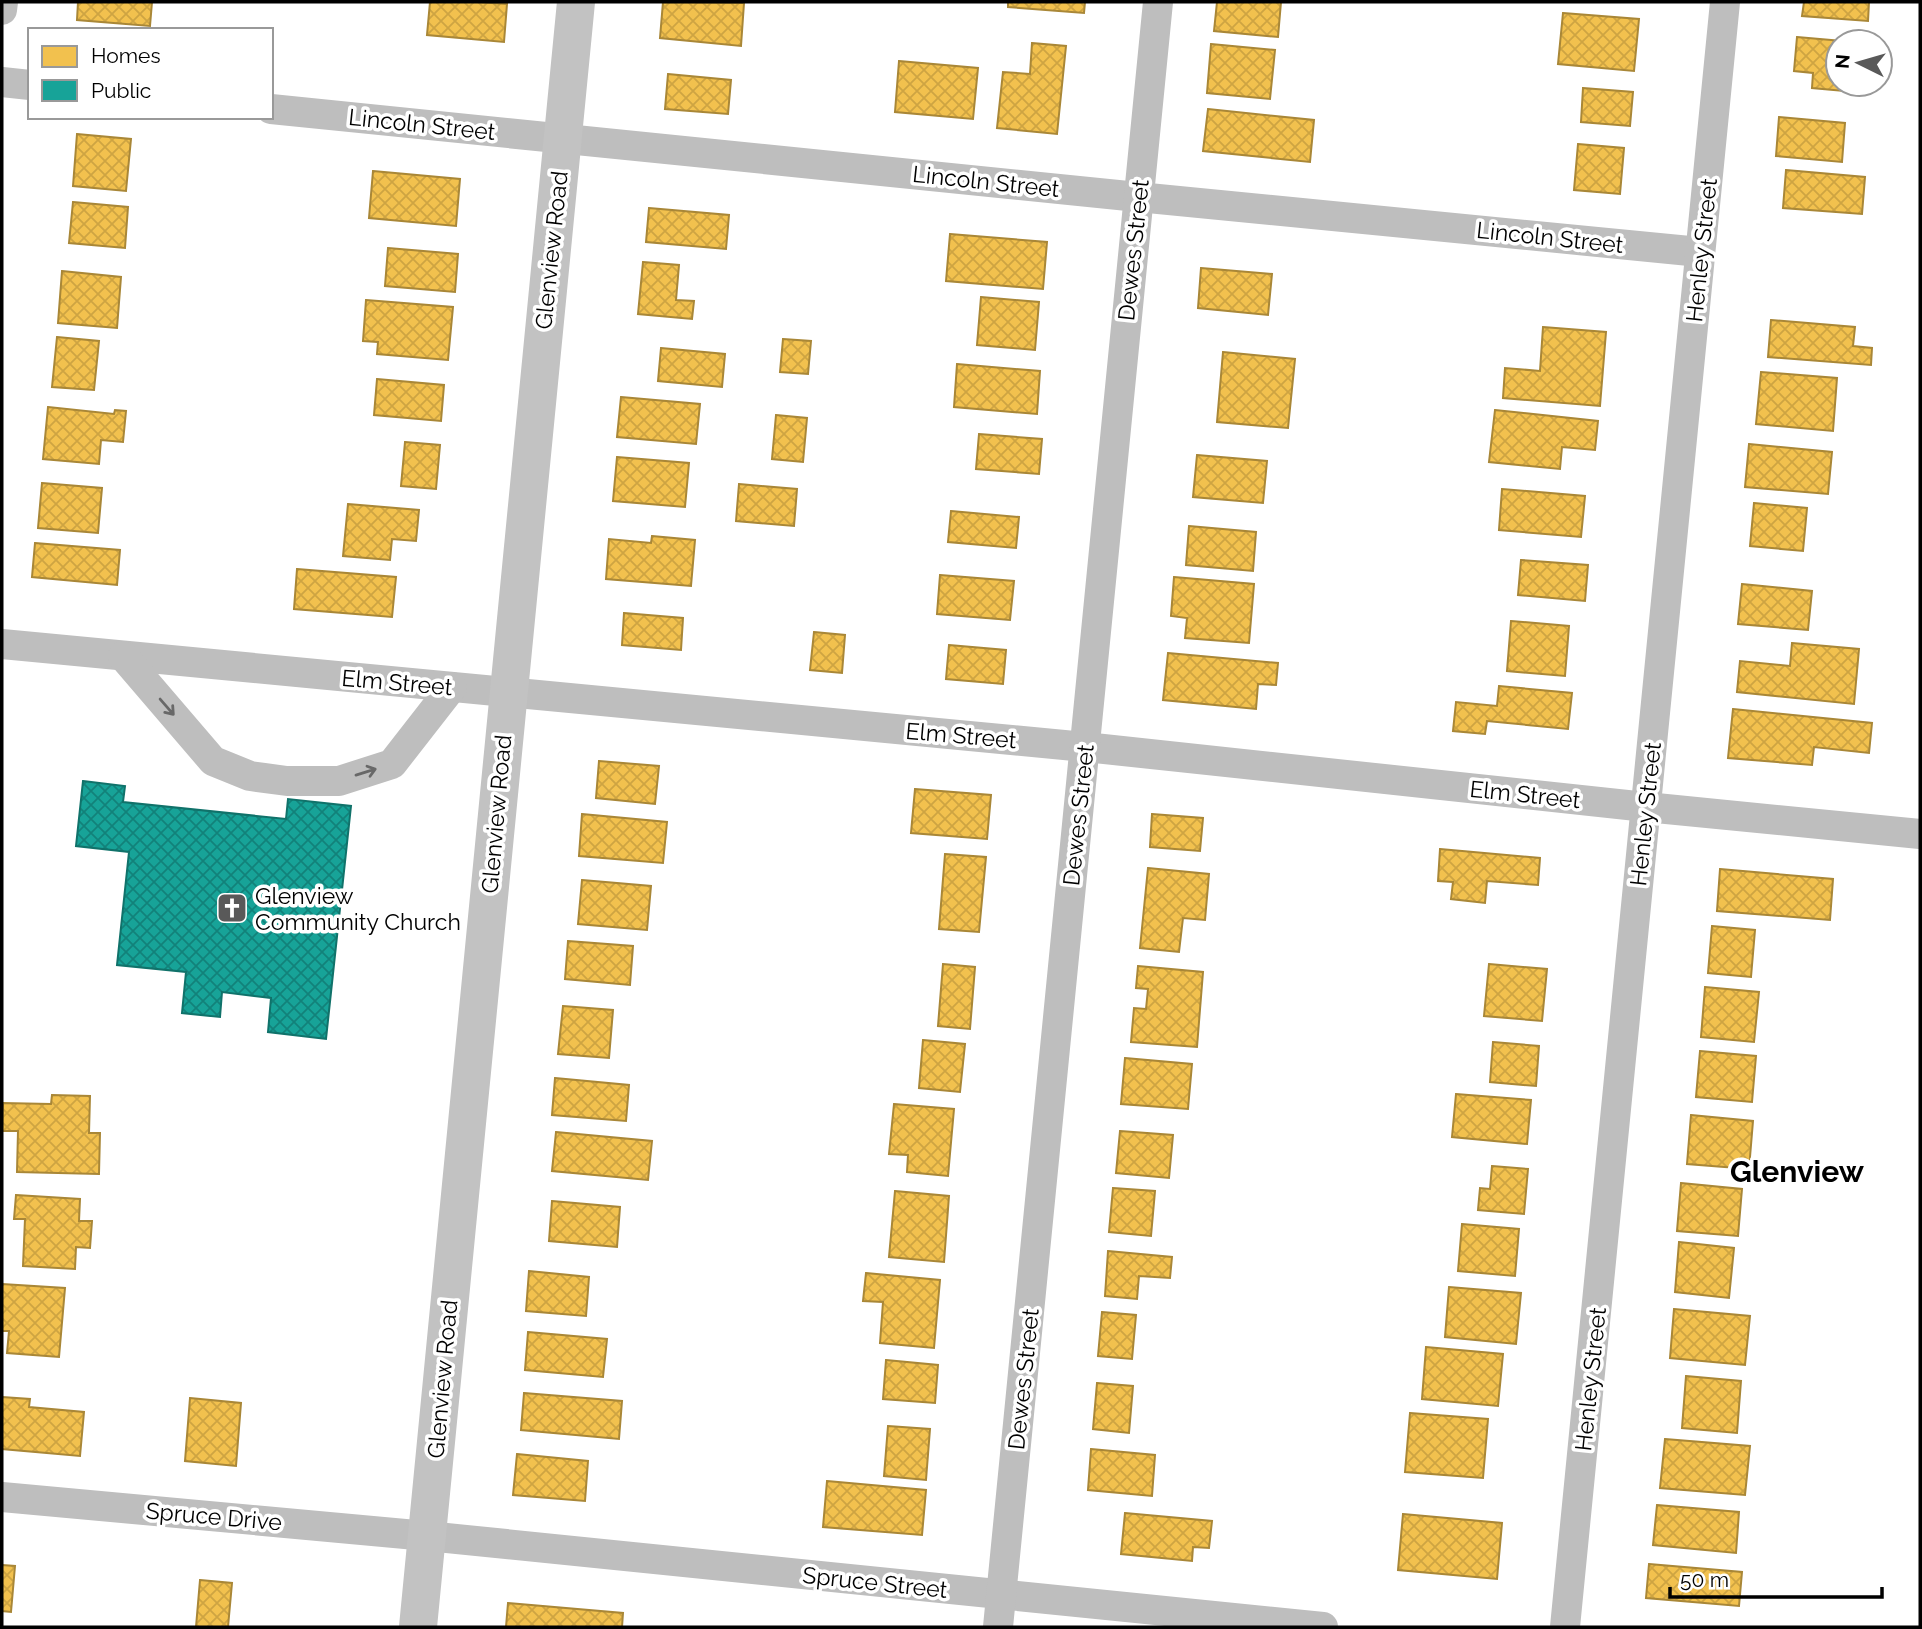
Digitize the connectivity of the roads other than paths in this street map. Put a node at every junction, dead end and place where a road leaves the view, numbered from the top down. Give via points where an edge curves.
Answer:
1 (3, 2) edge
2 (576, 2) edge
3 (1158, 2) edge
4 (1725, 2) edge
5 (2, 10) edge
6 (2, 82) edge
7 (28, 85) edge
8 (273, 109) edge
9 (562, 137) junction
10 (1138, 197) junction
11 (1700, 252) junction
12 (2, 644) edge
13 (123, 656) junction
14 (452, 687) junction
15 (507, 692) junction
16 (1085, 747) junction
17 (1646, 807) junction
18 (1920, 834) edge
19 (2, 1497) edge
20 (427, 1536) junction
21 (1001, 1595) junction
22 (418, 1627) edge
23 (998, 1627) edge
24 (1323, 1627) edge
25 (1565, 1627) edge

1 - 5 street
2 - 9 main road, Glenview Road
3 - 10 street, Dewes Street
4 - 11 street, Henley Street
6 - 7 street
8 - 9 street, Lincoln Street
9 - 10 street, Lincoln Street
9 - 15 main road, Glenview Road
10 - 11 street, Lincoln Street
10 - 16 street, Dewes Street
11 - 17 street, Henley Street
12 - 13 street, Elm Street
13 - 14 street, Elm Street
13 -> 14 street via 213,761 250,776 287,780 338,780 392,764
14 - 15 street, Elm Street
15 - 16 street, Elm Street
15 - 20 main road, Glenview Road
16 - 17 street, Elm Street
16 - 21 street, Dewes Street
17 - 18 street, Elm Street
17 - 25 street, Henley Street
19 - 20 street, Spruce Drive
20 - 21 street, Spruce Street
20 - 22 main road, Glenview Road
21 - 23 street, Dewes Street
21 - 24 street, Spruce Street

